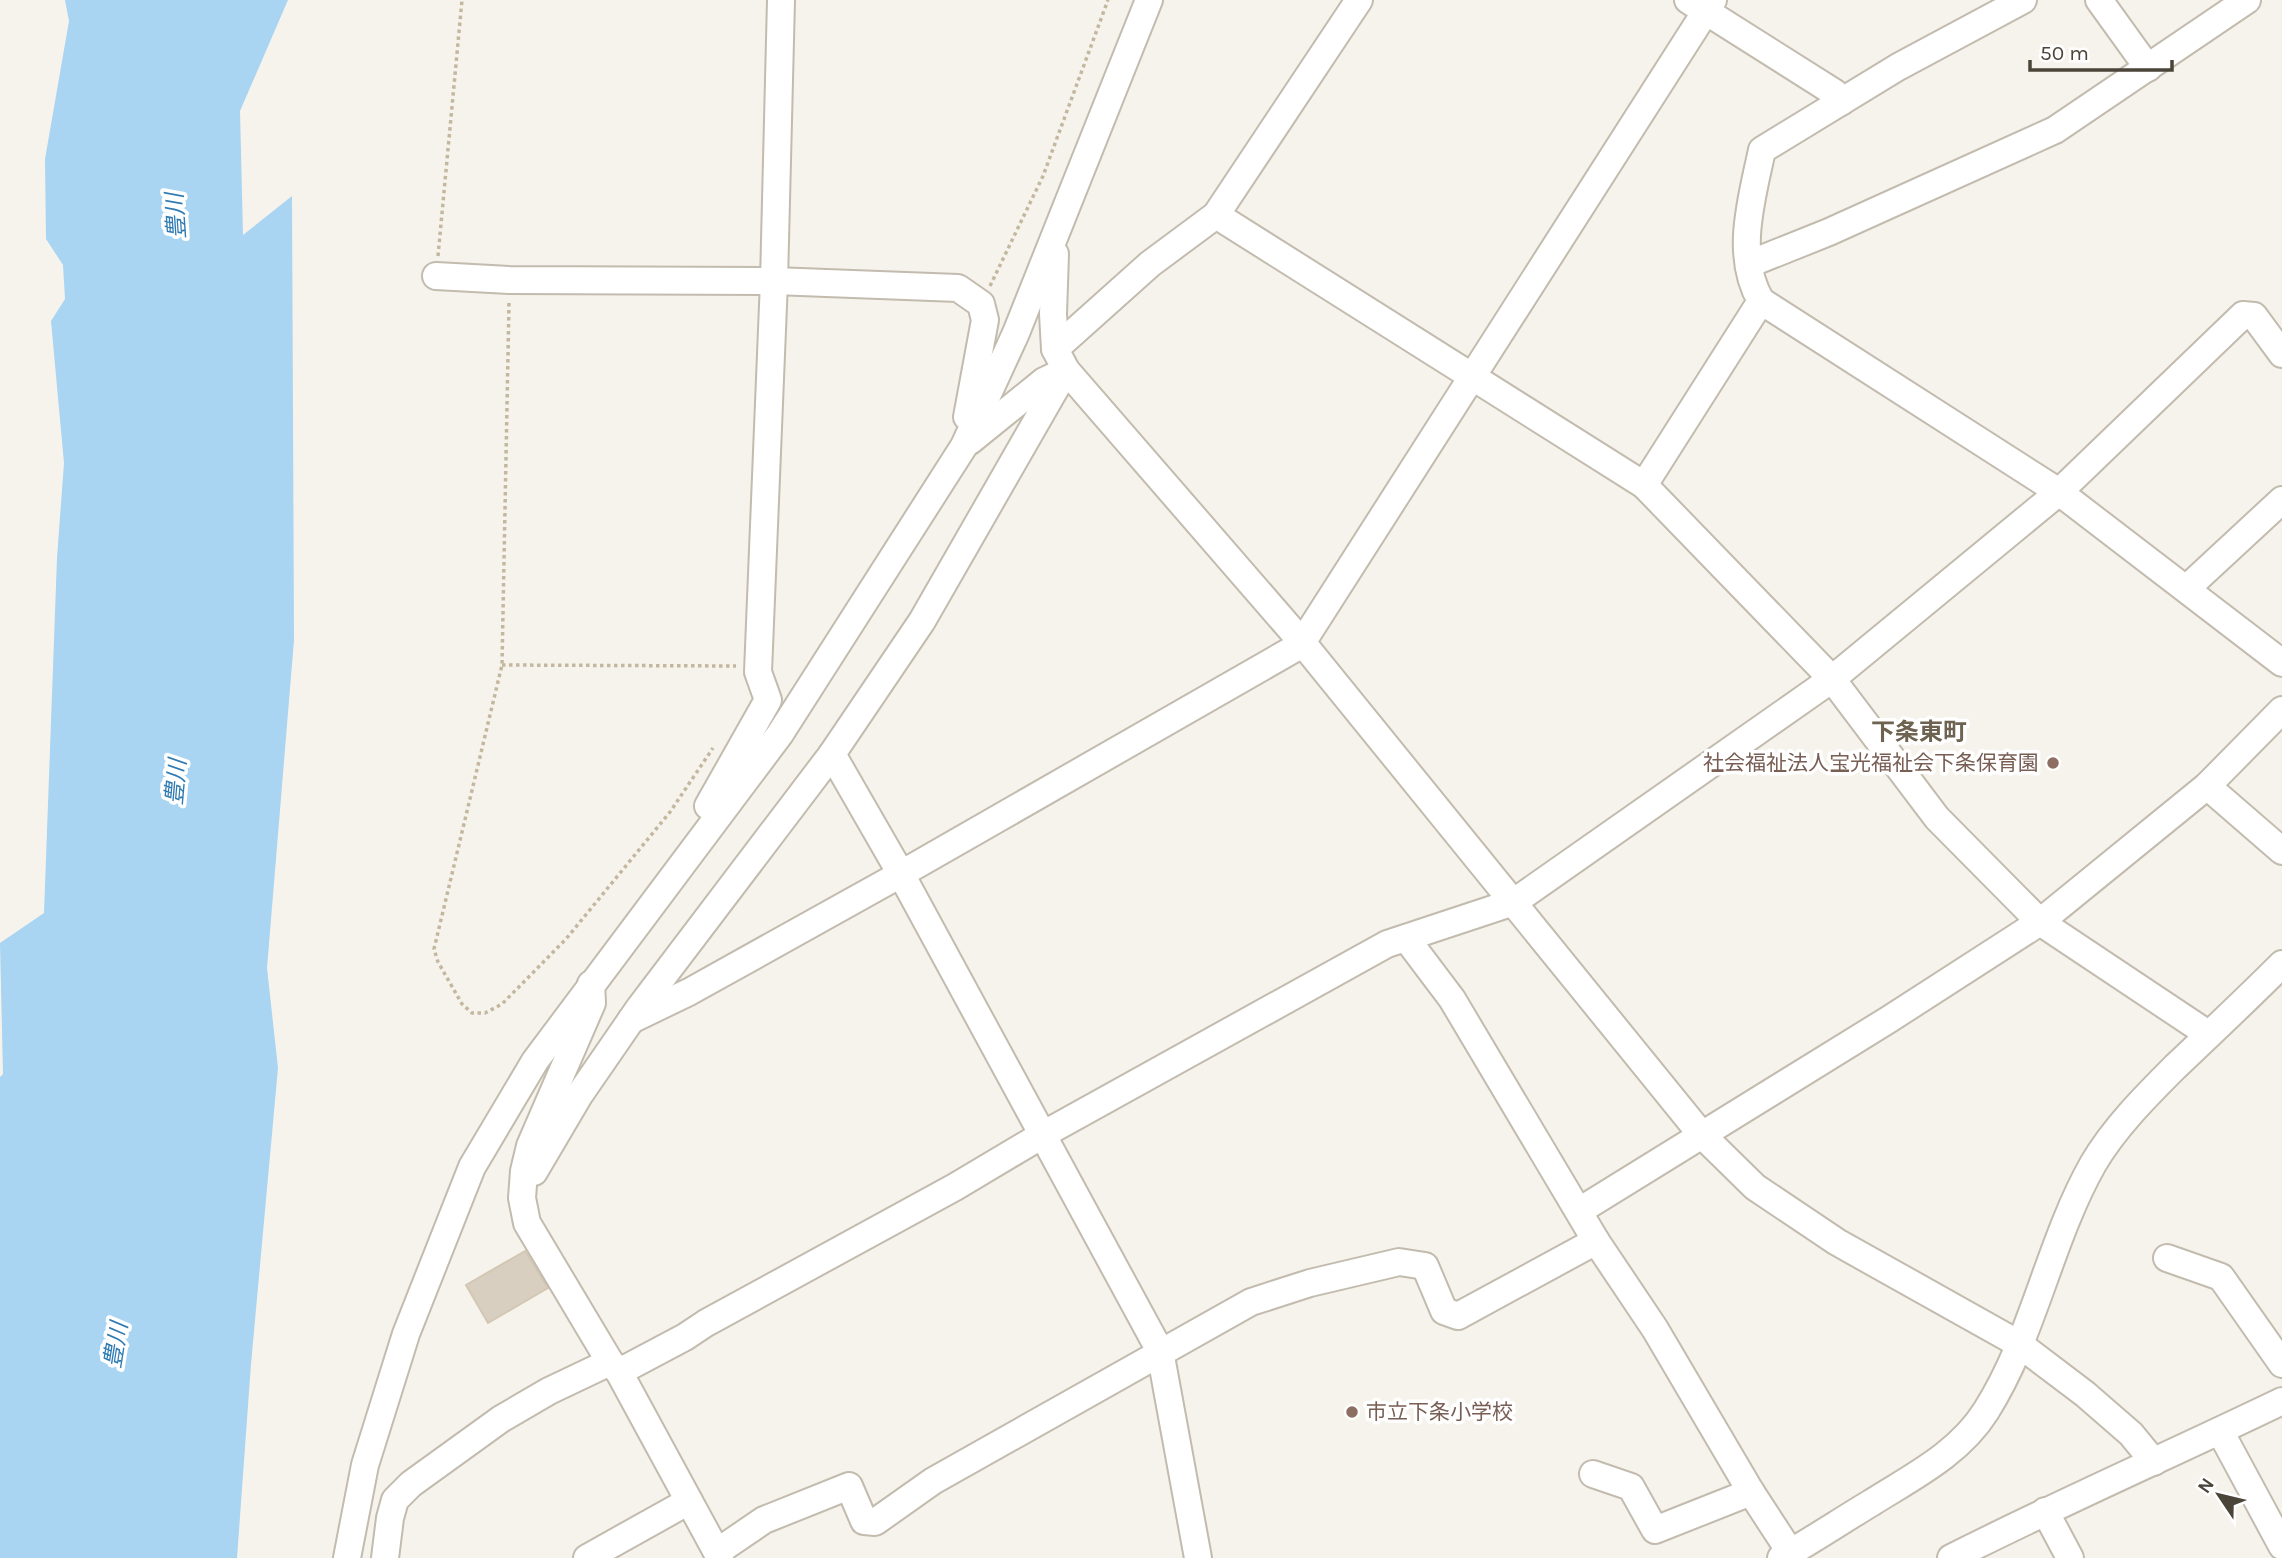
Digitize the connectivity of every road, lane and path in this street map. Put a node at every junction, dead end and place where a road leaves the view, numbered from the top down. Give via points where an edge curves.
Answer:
1 (462, 0) edge
2 (780, 0) edge
3 (1108, 0) edge
4 (1149, 0) edge
5 (1359, 0) edge
6 (2023, 0) edge
7 (2099, 0) edge
8 (2247, 0) edge
9 (1702, 4) edge
10 (2148, 68) junction
11 (1841, 102) junction
12 (1216, 215) junction
13 (1055, 238) junction
14 (1749, 264) junction
15 (436, 276) joint
16 (509, 280) junction
17 (774, 281) junction
18 (1761, 301) junction
19 (981, 304) junction
20 (2282, 354) edge
21 (1061, 360) junction
22 (1472, 376) junction
23 (968, 437) junction
24 (1644, 485) junction
25 (2059, 492) junction
26 (2282, 500) edge
27 (2186, 589) junction
28 (1301, 641) junction
29 (2282, 663) edge
30 (502, 665) junction
31 (758, 672) junction
32 (1832, 679) junction
33 (2282, 709) edge
34 (716, 743) dead end
35 (832, 754) junction
36 (2207, 786) junction
37 (2282, 851) edge
38 (685, 859) junction
39 (901, 874) junction
40 (1514, 902) junction
41 (2040, 922) junction
42 (1406, 938) junction
43 (2276, 980) edge
44 (591, 984) junction
45 (631, 1020) junction
46 (2207, 1036) junction
47 (1701, 1134) junction
48 (1044, 1135) junction
49 (522, 1191) junction
50 (1579, 1211) junction
51 (1596, 1241) junction
52 (2167, 1258) dead end
53 (2019, 1344) junction
54 (1160, 1351) junction
55 (2282, 1364) edge
56 (614, 1367) junction
57 (2282, 1401) edge
58 (2220, 1431) junction
59 (2154, 1462) junction
60 (1593, 1474) dead end
61 (1751, 1492) junction
62 (689, 1501) junction
63 (2045, 1511) junction
64 (2282, 1546) edge
65 (719, 1555) edge
66 (1789, 1556) edge
67 (347, 1558) edge
68 (385, 1558) edge
69 (587, 1558) edge
70 (1198, 1558) edge
71 (1951, 1558) edge
72 (2070, 1558) edge

1 - 15 path
2 - 17 street
3 - 19 path via 1043,176
4 - 13 street
5 - 12 street
6 - 11 street
7 - 10 street
8 - 10 street
9 - 11 street via 1835,93
9 - 22 street
10 - 14 street via 2055,130
11 - 14 street via 1762,150 1746,229
12 - 21 street via 1150,264
12 - 22 street
13 - 21 street via 1053,314
13 - 23 street
14 - 18 street
15 - 16 street
16 - 17 street
16 - 30 path
17 - 19 street via 958,288
17 - 31 street
18 - 24 street
18 - 25 street
19 - 23 street via 985,320 966,415
20 - 25 street via 2254,316 2244,315
21 - 23 street via 1044,381
21 - 28 street
21 - 35 street via 922,621
22 - 24 street
22 - 28 street
23 - 38 street via 779,734
24 - 32 street
25 - 27 street
25 - 32 street
26 - 27 street
27 - 29 street
28 - 39 street
28 - 40 street
30 - 31 path via 714,665 746,666
30 - 34 path via 434,949 461,1004 472,1013 485,1013 502,1004 566,939 670,812
31 - 38 street via 768,700 695,829
32 - 40 street
32 - 41 street via 1937,818
33 - 36 street
35 - 39 street
35 - 45 street
36 - 37 street
36 - 41 street
38 - 44 street
39 - 45 street
39 - 48 street
40 - 42 street
40 - 47 street
41 - 46 street
41 - 47 street
42 - 48 street via 1387,944
42 - 50 street via 1452,999
43 - 46 street
44 - 49 street via 592,1003 530,1146
44 - 67 street via 536,1060 472,1167 405,1334 365,1465
45 - 49 street
46 - 53 street via 2151,1091 2094,1163
47 - 50 street
47 - 53 street via 1755,1187 1837,1242
48 - 54 street
48 - 56 street via 955,1187
49 - 56 street via 527,1223
50 - 51 street
51 - 54 street via 1458,1315 1444,1311 1425,1266 1399,1262 1251,1302
51 - 61 street via 1655,1329
52 - 55 street via 2221,1277
53 - 59 street via 2131,1434
53 - 66 street via 1985,1412 1962,1441
54 - 65 street via 933,1481 875,1522 864,1521 849,1486 764,1520
54 - 70 street
56 - 62 street
56 - 68 street via 549,1391 501,1419 411,1484 395,1500
57 - 58 street
58 - 59 street
58 - 64 street
59 - 63 street
60 - 61 street via 1631,1487 1655,1530
61 - 66 street
62 - 65 street
62 - 69 street
63 - 71 street
63 - 72 street

